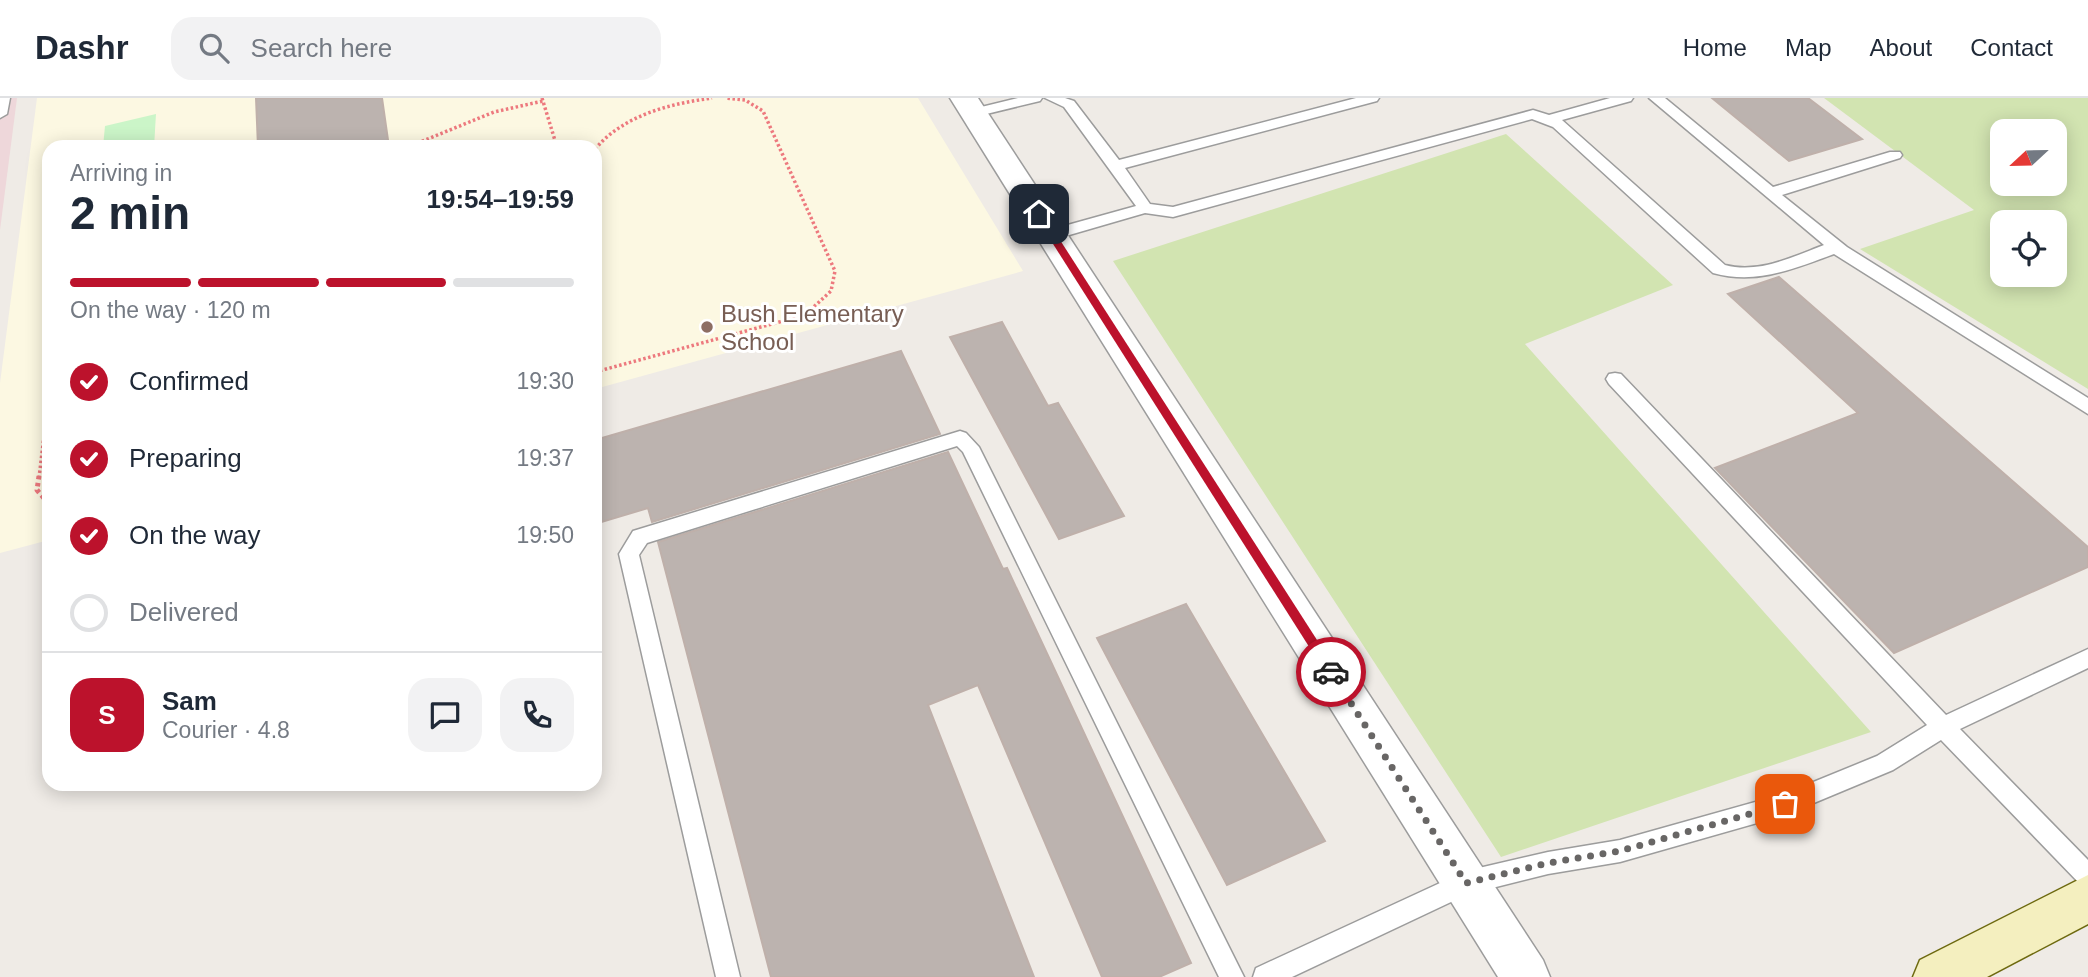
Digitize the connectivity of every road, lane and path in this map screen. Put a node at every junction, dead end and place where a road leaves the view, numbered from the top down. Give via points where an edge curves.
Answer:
1 (3, 98) edge
2 (712, 98) edge
3 (726, 98) edge
4 (1035, 98) edge
5 (1052, 98) edge
6 (1372, 98) edge
7 (1626, 98) edge
8 (1656, 98) edge
9 (542, 100) edge
10 (969, 106) edge
11 (0, 114) edge
12 (1551, 119) junction
13 (425, 140) edge
14 (555, 140) edge
15 (602, 143) edge
16 (1895, 156) dead end
17 (1116, 166) junction
18 (1771, 193) junction
19 (1145, 208) junction
20 (1052, 235) junction
21 (1836, 247) junction
22 (602, 370) edge
23 (1615, 379) dead end
24 (2088, 407) edge
25 (42, 451) edge
26 (42, 496) edge
27 (2088, 658) edge
28 (1943, 727) junction
29 (2088, 876) edge
30 (1466, 883) junction
31 (2088, 899) edge
32 (728, 977) edge
33 (1232, 977) edge
34 (1265, 977) edge
35 (1527, 977) edge
36 (1937, 977) edge

1 - 11 lane
2 - 15 path via 640,115
3 - 22 path via 745,100 763,111 835,271 828,298 805,315
4 - 10 lane
5 - 17 lane via 1069,104
6 - 17 lane
7 - 12 lane
8 - 18 lane
9 - 13 path via 494,112
9 - 14 path
10 - 20 street
12 - 19 lane via 1524,116 1173,212
12 - 21 lane via 1719,269 1754,275
16 - 18 lane
17 - 19 lane
18 - 21 lane
19 - 20 lane
20 - 30 street
21 - 24 lane
23 - 28 lane
25 - 26 path via 37,491
27 - 28 lane
28 - 29 lane
28 - 30 lane via 1885,763 1785,804 1620,851
30 - 34 lane
30 - 35 street
31 - 36 main road
32 - 33 lane via 629,554 640,537 960,438 970,447

